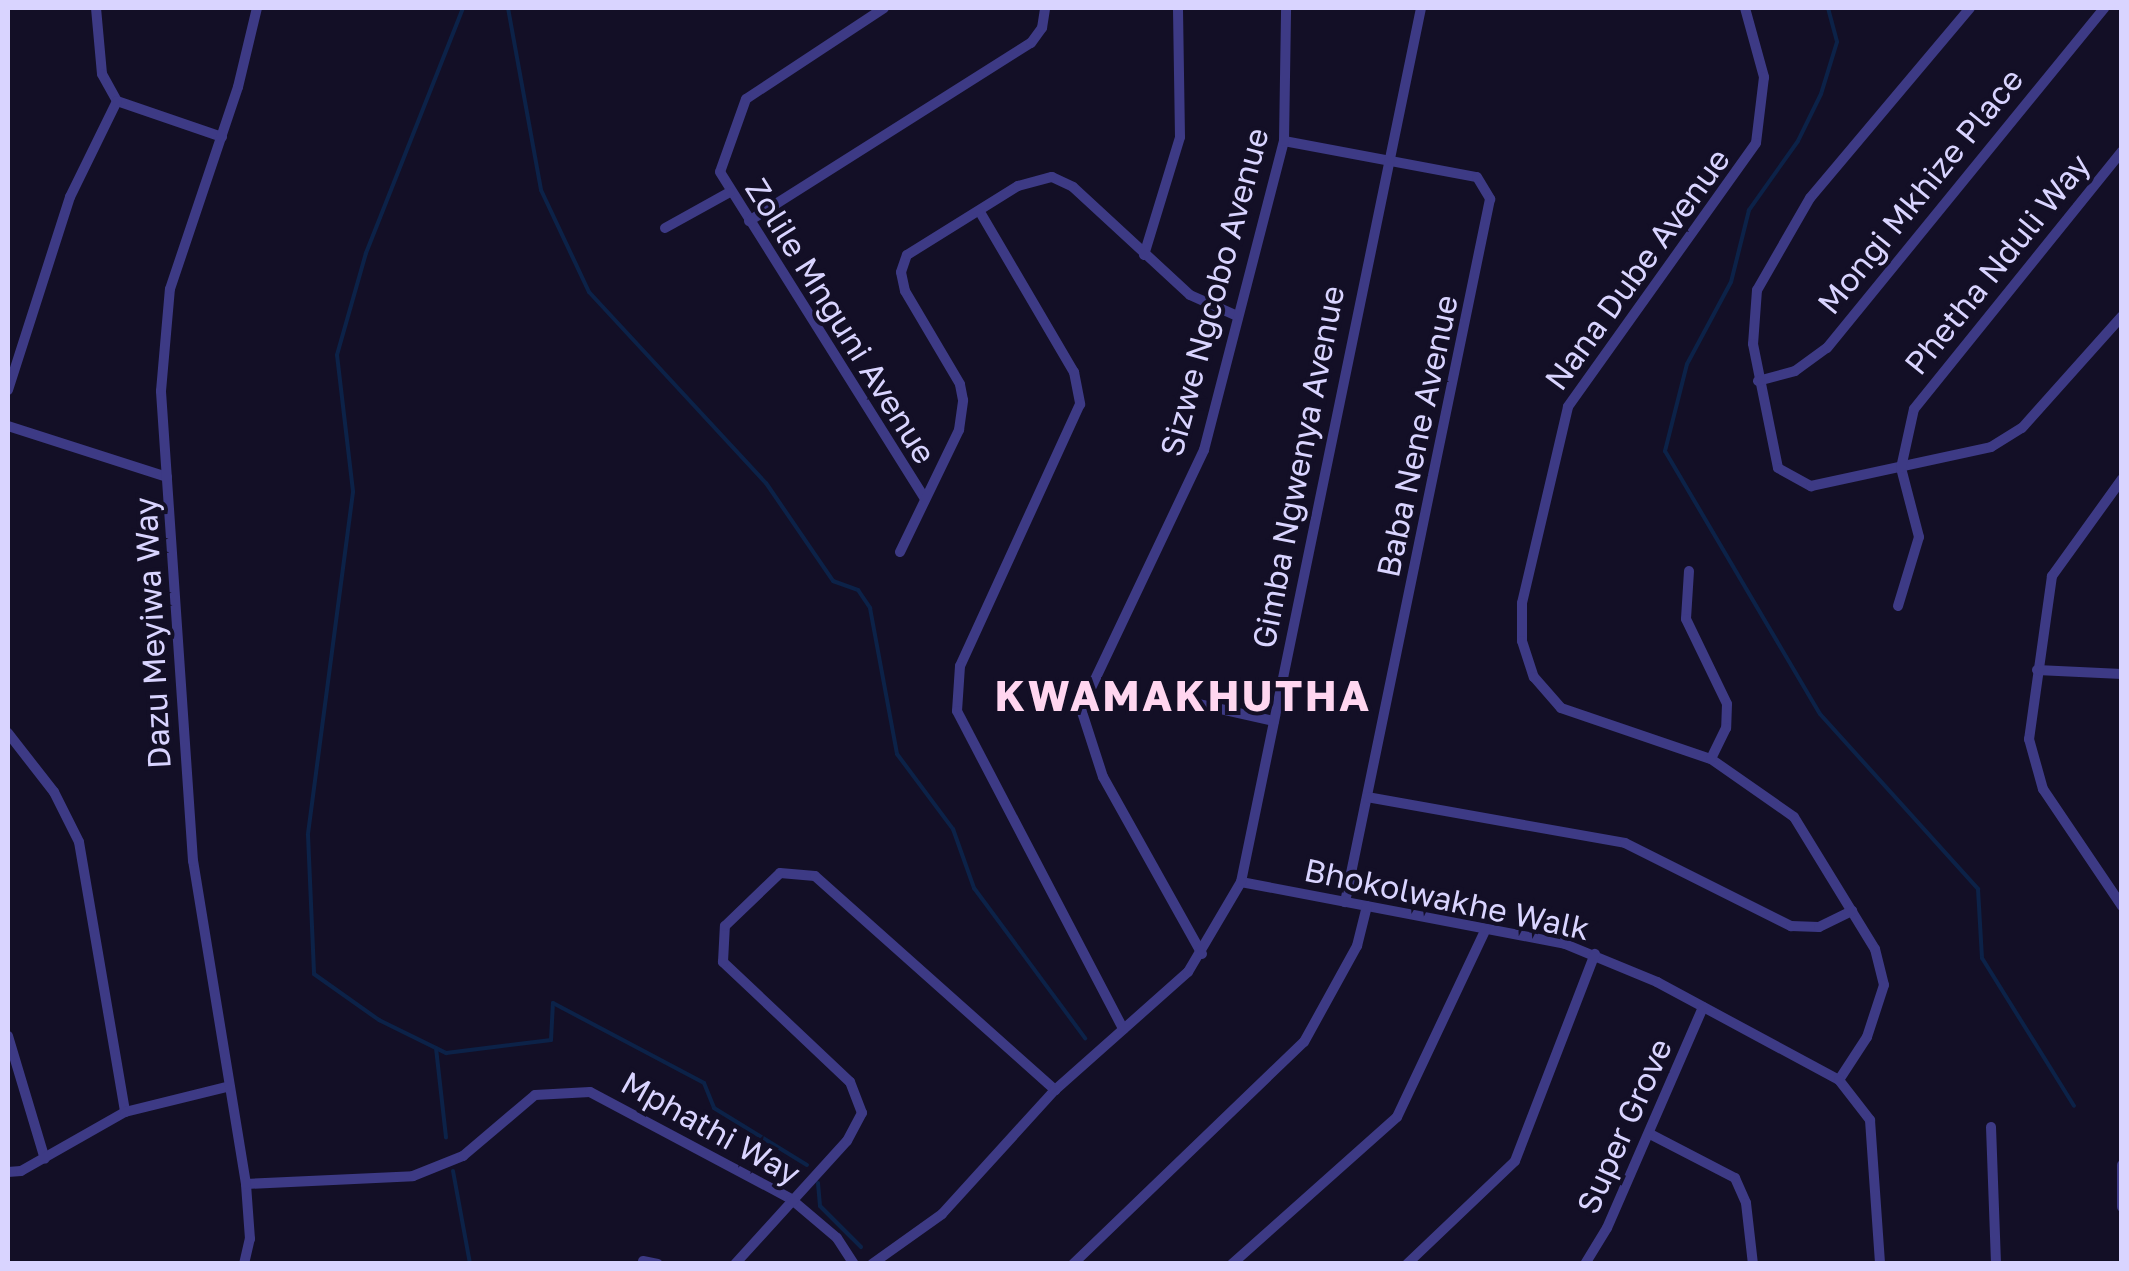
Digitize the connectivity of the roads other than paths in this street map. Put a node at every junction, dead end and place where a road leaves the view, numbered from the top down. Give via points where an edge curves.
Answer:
1 (96, 8) edge
2 (257, 8) edge
3 (883, 8) edge
4 (1045, 8) edge
5 (1178, 8) edge
6 (1286, 8) edge
7 (1420, 8) edge
8 (1745, 8) edge
9 (1970, 8) edge
10 (2104, 8) edge
11 (117, 101) junction
12 (222, 137) junction
13 (1284, 141) junction
14 (2122, 151) edge
15 (1388, 162) junction
16 (730, 192) junction
17 (980, 212) junction
18 (749, 222) junction
19 (666, 228) dead end
20 (1144, 255) junction
21 (1236, 315) junction
22 (2122, 316) edge
23 (1758, 381) junction
24 (8, 390) edge
25 (8, 426) edge
26 (1902, 468) junction
27 (168, 477) junction
28 (2122, 480) edge
29 (926, 499) junction
30 (900, 552) dead end
31 (1689, 572) dead end
32 (1898, 606) dead end
33 (2036, 670) junction
34 (2122, 674) edge
35 (1194, 703) dead end
36 (1274, 721) junction
37 (8, 733) edge
38 (1711, 760) junction
39 (1367, 796) junction
40 (1240, 882) junction
41 (1346, 902) junction
42 (1367, 906) junction
43 (2122, 906) edge
44 (1852, 912) junction
45 (1486, 929) junction
46 (1202, 954) junction
47 (1596, 954) junction
48 (1703, 1007) junction
49 (1123, 1029) junction
50 (8, 1036) edge
51 (1839, 1080) junction
52 (227, 1088) junction
53 (1055, 1090) junction
54 (125, 1112) junction
55 (1990, 1127) dead end
56 (1650, 1134) junction
57 (45, 1158) junction
58 (2122, 1165) edge
59 (8, 1172) edge
60 (246, 1184) junction
61 (791, 1199) junction
62 (2122, 1207) edge
63 (643, 1261) dead end
64 (244, 1264) edge
65 (658, 1264) edge
66 (735, 1264) edge
67 (854, 1264) edge
68 (872, 1264) edge
69 (1073, 1264) edge
70 (1232, 1264) edge
71 (1406, 1264) edge
72 (1586, 1264) edge
73 (1752, 1264) edge
74 (1880, 1264) edge
75 (1996, 1264) edge

1 - 11 street via 102,74
2 - 12 street, Dazu Meyiwa Way
3 - 16 street, Zolile Mnguni Avenue via 746,99 720,164
4 - 18 street via 1042,28 1030,43
5 - 20 street via 1180,136
6 - 13 street, Sizwe Ngcobo Avenue
7 - 15 street, Gimba Ngwenya Avenue
8 - 38 street, Nana Dube Avenue via 1764,77 1756,143 1568,407 1554,444 1520,624 1534,677 1561,708
9 - 23 street via 1782,239 1752,318
10 - 23 street, Mongi Mkhize Place via 1826,348 1795,370
11 - 12 street
11 - 24 street via 70,197
12 - 27 street, Dazu Meyiwa Way via 170,290 162,340
13 - 15 street, Baba Nene Avenue
13 - 21 street, Sizwe Ngcobo Avenue
14 - 26 street, Phetha Nduli Way via 1922,394 1908,424
15 - 36 street, Gimba Ngwenya Avenue
15 - 39 street, Baba Nene Avenue via 1478,177 1490,198
16 - 18 street, Zolile Mnguni Avenue
16 - 19 street
17 - 20 street via 1018,186 1052,177 1073,187
17 - 29 street via 906,254 900,272 963,400 958,430
17 - 49 street via 1074,372 1080,404 960,666 957,710
18 - 29 street, Zolile Mnguni Avenue
20 - 21 street via 1190,295
21 - 46 street, Sizwe Ngcobo Avenue via 1198,465 1081,709 1103,777
22 - 26 street via 2007,439
23 - 26 street via 1786,478 1811,486
25 - 27 street
26 - 32 street via 1919,537
27 - 52 street, Dazu Meyiwa Way via 193,861
28 - 33 street via 2052,576
29 - 30 street
31 - 38 street via 1686,619 1726,704 1726,728
33 - 34 street
33 - 43 street via 2033,764 2076,846
35 - 36 street
36 - 40 street, Gimba Ngwenya Avenue
37 - 54 street via 54,792 79,842
38 - 44 street, Nana Dube Avenue via 1794,817
39 - 41 street, Baba Nene Avenue
39 - 44 street via 1625,843 1791,926 1819,927
40 - 41 street, Bhokolwakhe Walk
40 - 46 street, Gimba Ngwenya Avenue
41 - 42 street, Bhokolwakhe Walk
42 - 45 street, Bhokolwakhe Walk
42 - 69 street via 1357,946 1304,1042
44 - 51 street, Nana Dube Avenue via 1875,949 1884,985 1876,1018
45 - 47 street, Bhokolwakhe Walk
45 - 70 street via 1406,1104 1380,1136
46 - 49 street, Gimba Ngwenya Avenue
47 - 48 street, Bhokolwakhe Walk
47 - 71 street via 1514,1161
48 - 51 street, Bhokolwakhe Walk
48 - 56 street, Super Grove
49 - 53 street, Gimba Ngwenya Avenue
50 - 57 street
51 - 74 street, Bhokolwakhe Walk via 1870,1120
52 - 54 street
52 - 60 street, Dazu Meyiwa Way
53 - 61 street via 815,876 780,872 725,926 719,944 728,970 861,1098 858,1128
53 - 68 street, Gimba Ngwenya Avenue via 942,1214
54 - 57 street
55 - 75 street
56 - 72 street, Super Grove
56 - 73 street via 1735,1178 1746,1203
57 - 59 street
58 - 62 street
60 - 61 street, Mphathi Way via 413,1176 463,1156 535,1095 560,1091 617,1102
60 - 64 street, Dazu Meyiwa Way via 250,1239
61 - 66 street
61 - 67 street, Mphathi Way via 837,1238
63 - 65 street

